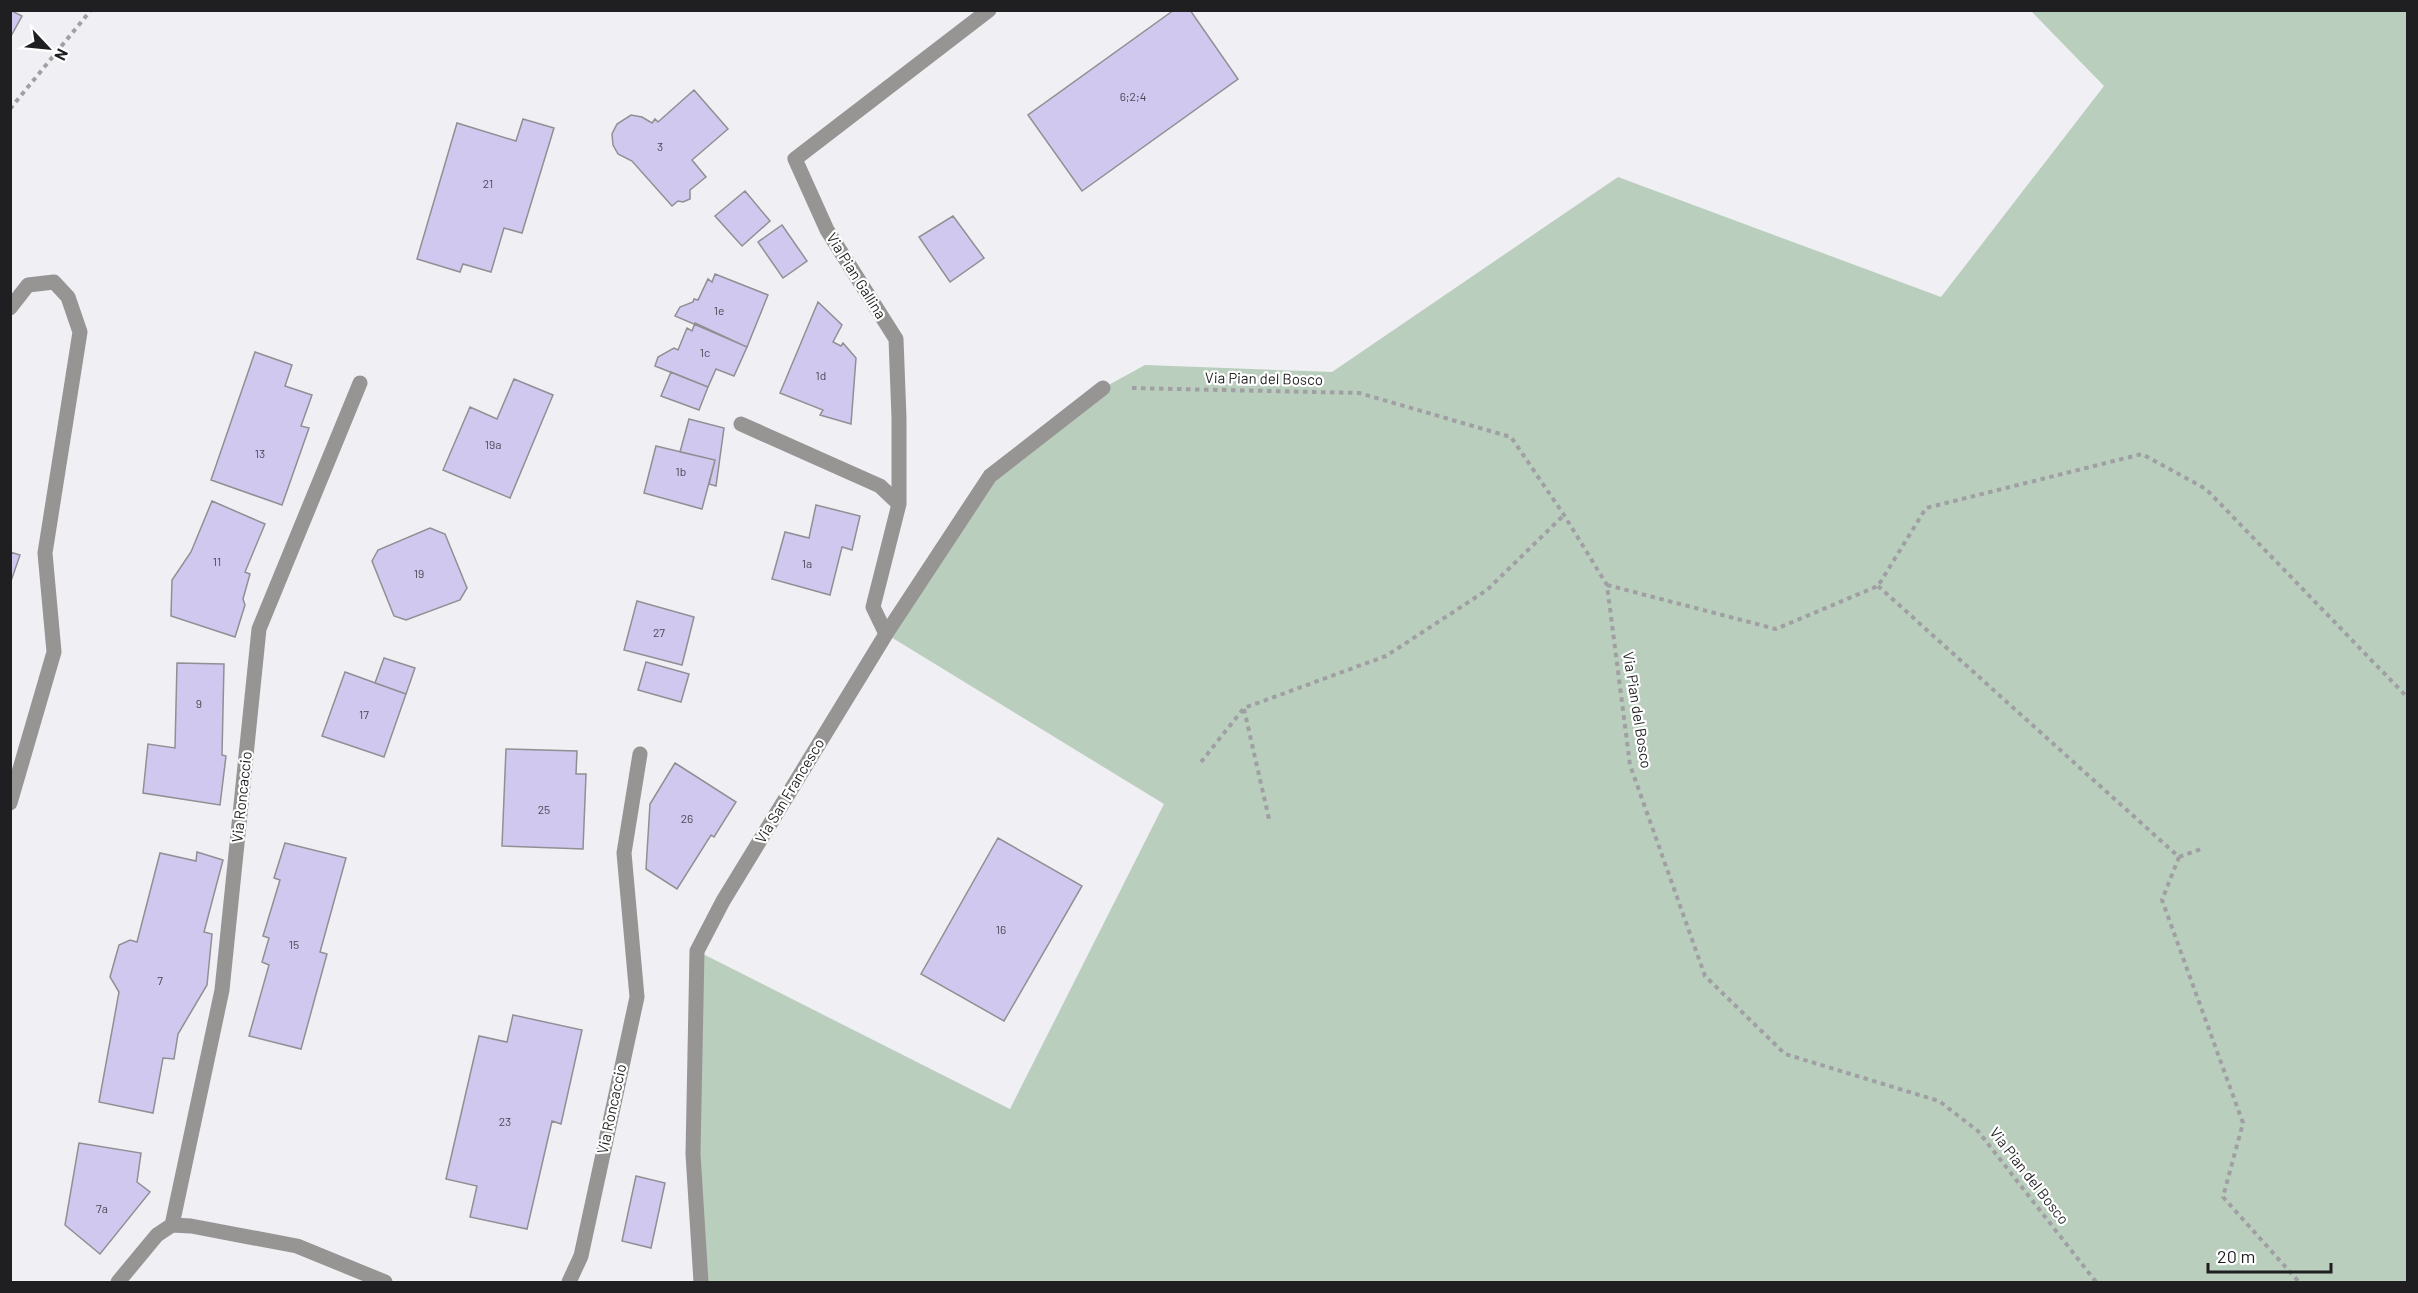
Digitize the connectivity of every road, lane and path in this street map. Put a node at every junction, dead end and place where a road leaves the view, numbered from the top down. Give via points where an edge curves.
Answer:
1 (91, 10) edge
2 (989, 10) edge
3 (10, 109) edge
4 (10, 308) edge
5 (360, 383) dead end
6 (1103, 388) joint
7 (741, 424) dead end
8 (899, 504) junction
9 (1564, 515) junction
10 (1607, 585) junction
11 (1878, 586) junction
12 (886, 634) junction
13 (2408, 698) edge
14 (1244, 708) junction
15 (640, 754) dead end
16 (1202, 762) dead end
17 (10, 802) edge
18 (1269, 819) dead end
19 (2201, 849) dead end
20 (2179, 857) junction
21 (172, 1225) junction
22 (118, 1282) edge
23 (385, 1282) edge
24 (569, 1282) edge
25 (700, 1282) edge
26 (2096, 1282) edge
27 (2299, 1282) edge

1 - 3 path
2 - 8 street, Via Pian Gallina via 795,159 827,230 896,339
4 - 17 street via 28,285 54,282 68,297 80,332 45,554 54,652
5 - 21 street, Via Roncaccio via 260,629 222,990
6 - 9 path, Via Pian del Bosco via 1359,393 1511,437
6 - 12 street, Via San Francesco via 990,476
7 - 8 street via 880,486
8 - 12 street, Via Pian Gallina via 873,607
9 - 10 path, Via Pian del Bosco
9 - 14 path via 1487,590 1386,656
10 - 11 path via 1776,629
10 - 26 path, Via Pian del Bosco via 1630,765 1705,976 1785,1054 1939,1101 1978,1131
11 - 13 path via 1926,508 2142,454 2206,489
11 - 20 path
12 - 25 street, Via San Francesco via 723,901 697,951 693,1154
14 - 16 path
14 - 18 path
15 - 24 street, Via Roncaccio via 624,853 637,997 581,1256
19 - 20 path
20 - 27 path via 2162,900 2243,1123 2223,1197
21 - 22 street via 157,1235
21 - 23 street via 297,1246

